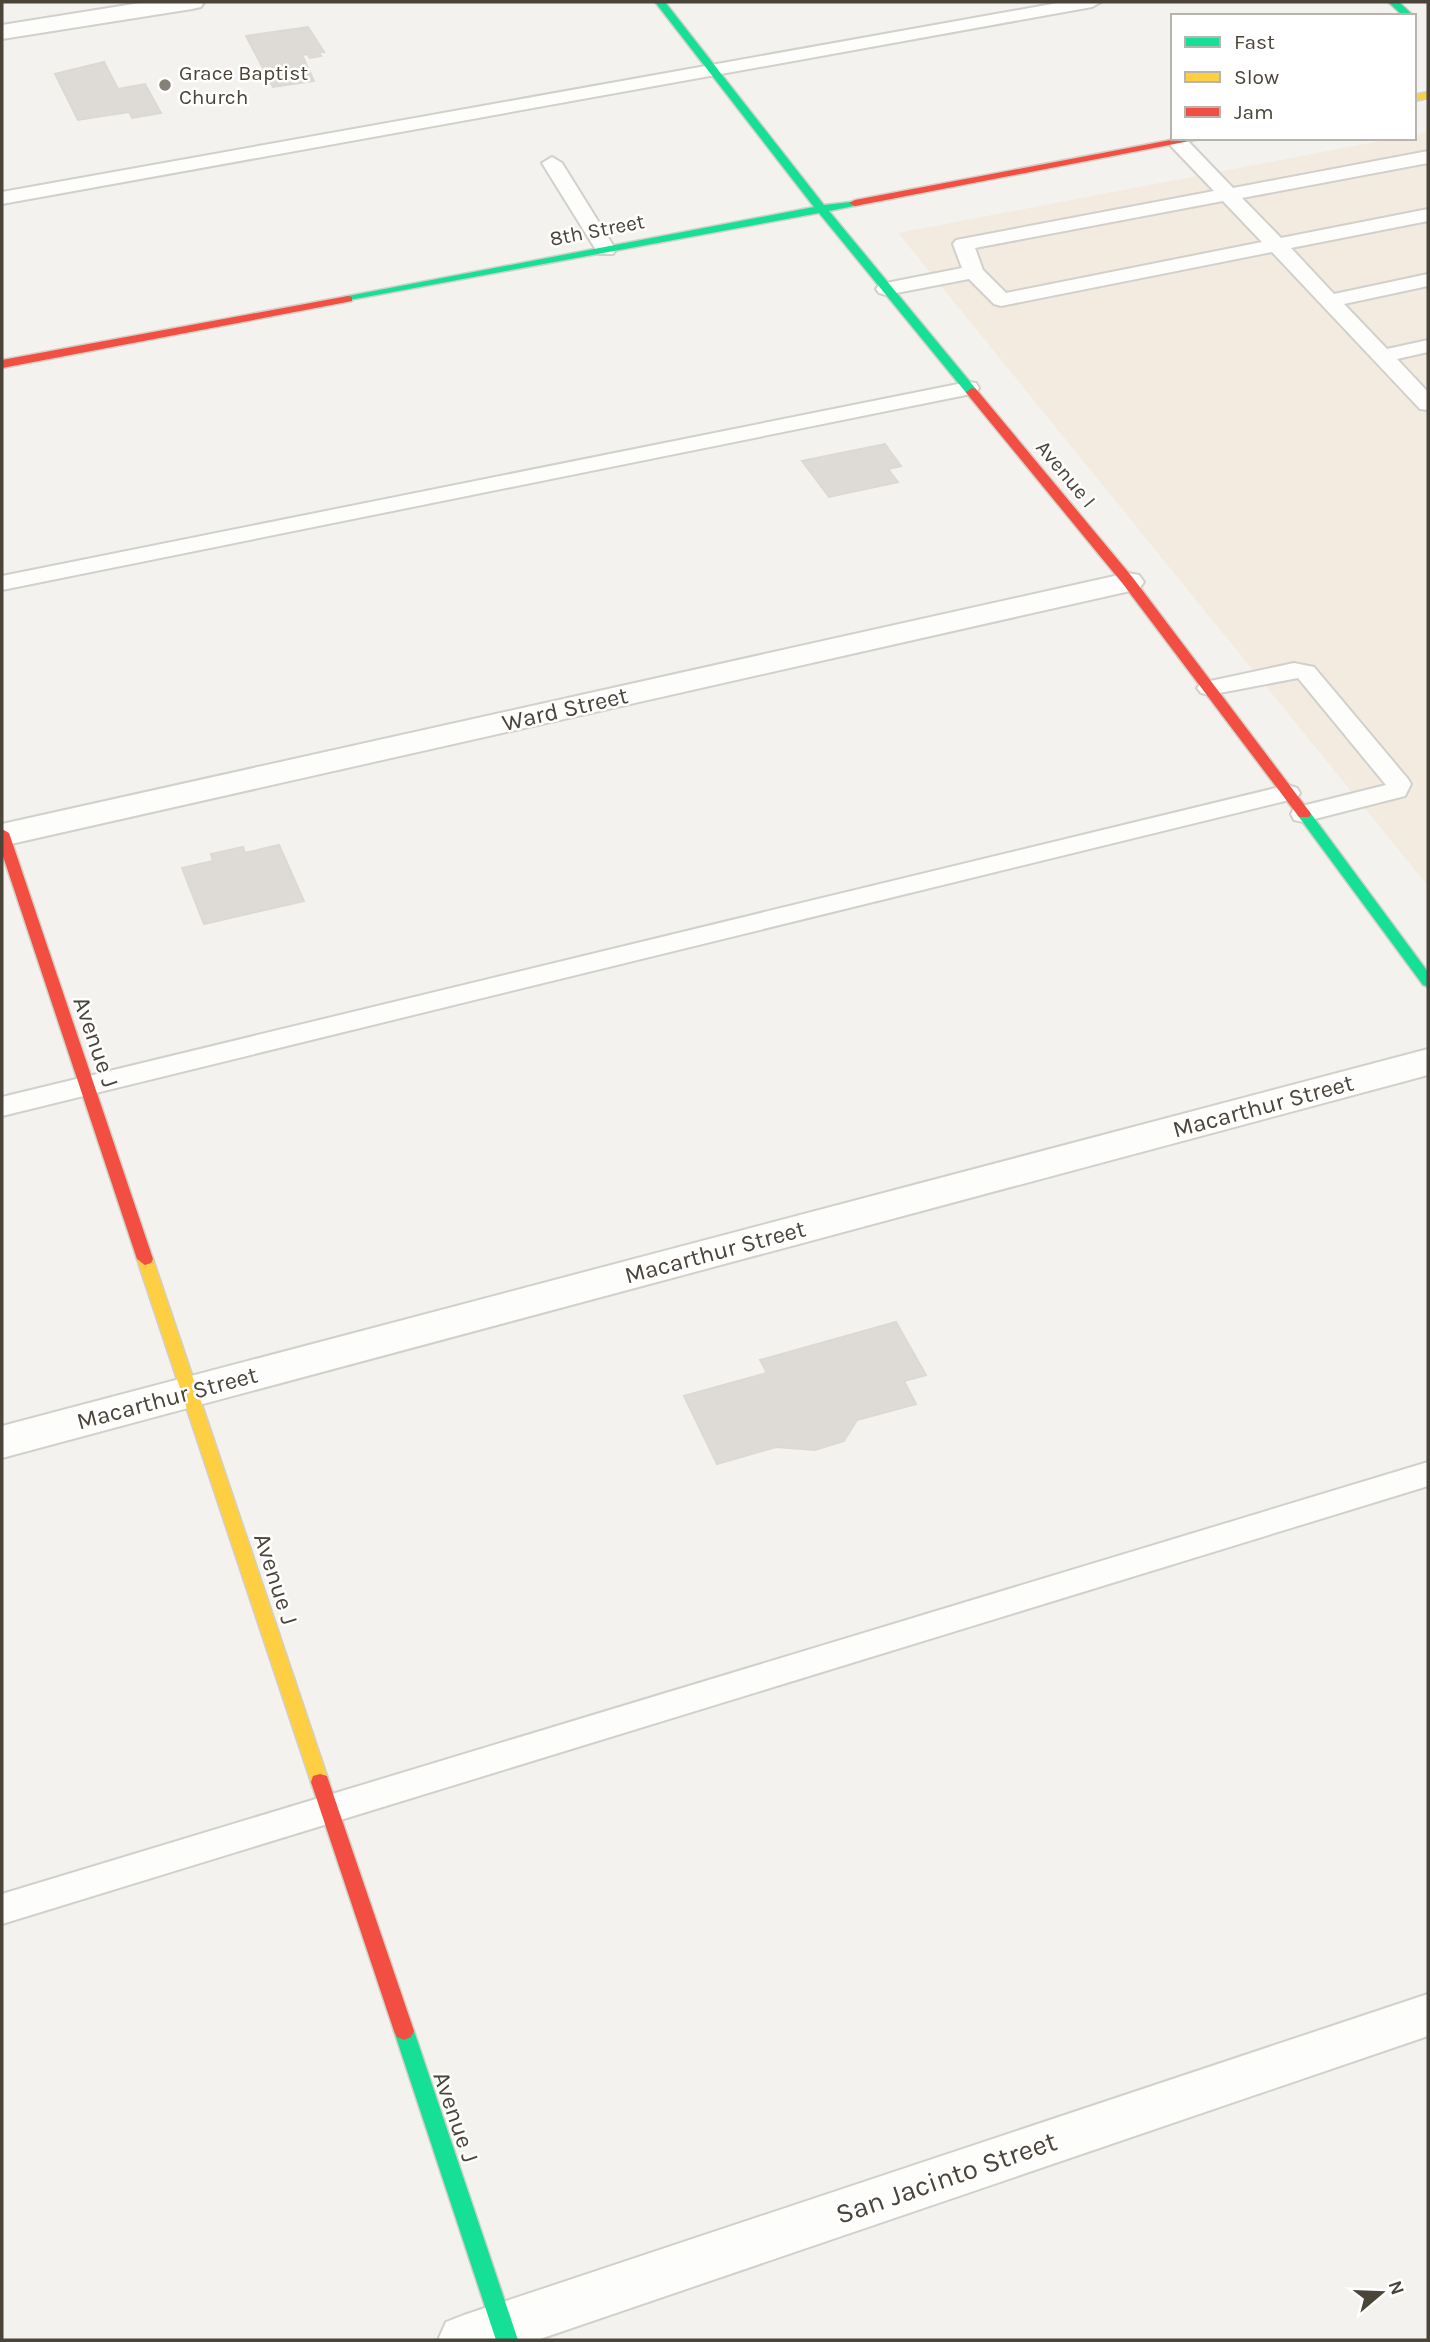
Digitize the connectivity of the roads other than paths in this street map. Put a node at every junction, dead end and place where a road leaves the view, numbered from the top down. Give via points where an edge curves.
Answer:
1 (192, 2) edge
2 (660, 2) edge
3 (1092, 2) edge
4 (1393, 2) edge
5 (1407, 14) edge
6 (2, 32) edge
7 (709, 70) junction
8 (1189, 140) edge
9 (1178, 142) junction
10 (1428, 157) edge
11 (552, 163) dead end
12 (1228, 195) junction
13 (2, 198) edge
14 (820, 210) junction
15 (1428, 215) edge
16 (1277, 246) junction
17 (606, 250) junction
18 (974, 272) junction
19 (1428, 280) edge
20 (886, 289) junction
21 (1330, 301) junction
22 (1428, 346) edge
23 (1382, 356) junction
24 (2, 364) edge
25 (968, 388) junction
26 (1428, 404) edge
27 (1128, 582) junction
28 (2, 583) edge
29 (1209, 688) junction
30 (1296, 804) junction
31 (2, 834) edge
32 (1428, 982) edge
33 (1428, 1062) edge
34 (87, 1086) junction
35 (2, 1107) edge
36 (189, 1392) junction
37 (2, 1442) edge
38 (1428, 1474) edge
39 (329, 1809) junction
40 (2, 1909) edge
41 (1428, 2015) edge
42 (491, 2336) edge

1 - 6 street
2 - 7 street, Avenue I
3 - 7 lane
4 - 5 street
7 - 13 lane
7 - 14 street, Avenue I
8 - 9 street, 8th Street
9 - 12 lane
9 - 14 street, 8th Street
10 - 12 lane
11 - 17 lane
12 - 16 lane
12 - 18 lane via 963,244
14 - 17 street, 8th Street
14 - 20 street, Avenue I
15 - 16 lane
16 - 18 lane via 1001,300
16 - 21 lane
17 - 24 street, 8th Street
18 - 20 lane
19 - 21 lane
20 - 25 street, Avenue I
21 - 23 lane
22 - 23 lane
23 - 26 lane
25 - 27 street, Avenue I
25 - 28 lane
27 - 29 street, Avenue I
27 - 31 street, Ward Street
29 - 30 street, Avenue I
29 - 30 lane via 1294,670 1306,672 1399,784 1396,791
30 - 32 street, Avenue I
30 - 34 lane
31 - 34 street, Avenue J
33 - 36 street, Macarthur Street
34 - 35 lane
34 - 36 street, Avenue J
36 - 37 street, Macarthur Street
36 - 39 street, Avenue J
38 - 39 lane
39 - 40 lane
39 - 42 street, Avenue J
41 - 42 street, San Jacinto Street

